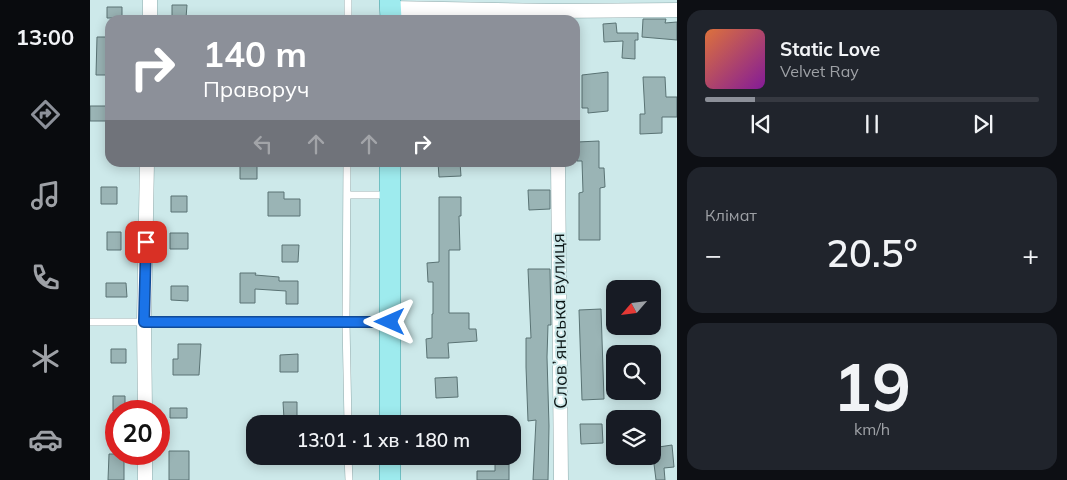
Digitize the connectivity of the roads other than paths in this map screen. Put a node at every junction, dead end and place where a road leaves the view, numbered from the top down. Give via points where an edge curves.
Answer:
1 (150, 0) edge
2 (348, 0) edge
3 (390, 9) edge
4 (677, 10) edge
5 (150, 15) edge
6 (348, 15) edge
7 (531, 15) edge
8 (574, 15) edge
9 (147, 167) edge
10 (347, 167) edge
11 (390, 167) edge
12 (558, 167) edge
13 (347, 194) junction
14 (390, 195) junction
15 (90, 322) edge
16 (144, 322) junction
17 (346, 322) junction
18 (390, 322) junction
19 (145, 400) edge
20 (348, 415) edge
21 (390, 415) edge
22 (145, 465) edge
23 (348, 465) edge
24 (390, 465) edge
25 (145, 480) edge
26 (348, 480) edge
27 (390, 480) edge
28 (561, 480) edge

1 - 5 street
2 - 6 lane
3 - 7 street
4 - 8 street
9 - 16 street
10 - 13 lane
11 - 14 main road
12 - 28 street, Словʼянська вулиця
13 - 14 lane
13 - 17 lane
14 - 18 main road
15 - 16 lane
16 - 17 lane
16 - 19 street
17 - 18 lane
17 - 20 lane
18 - 21 main road
22 - 25 street
23 - 26 lane
24 - 27 main road

